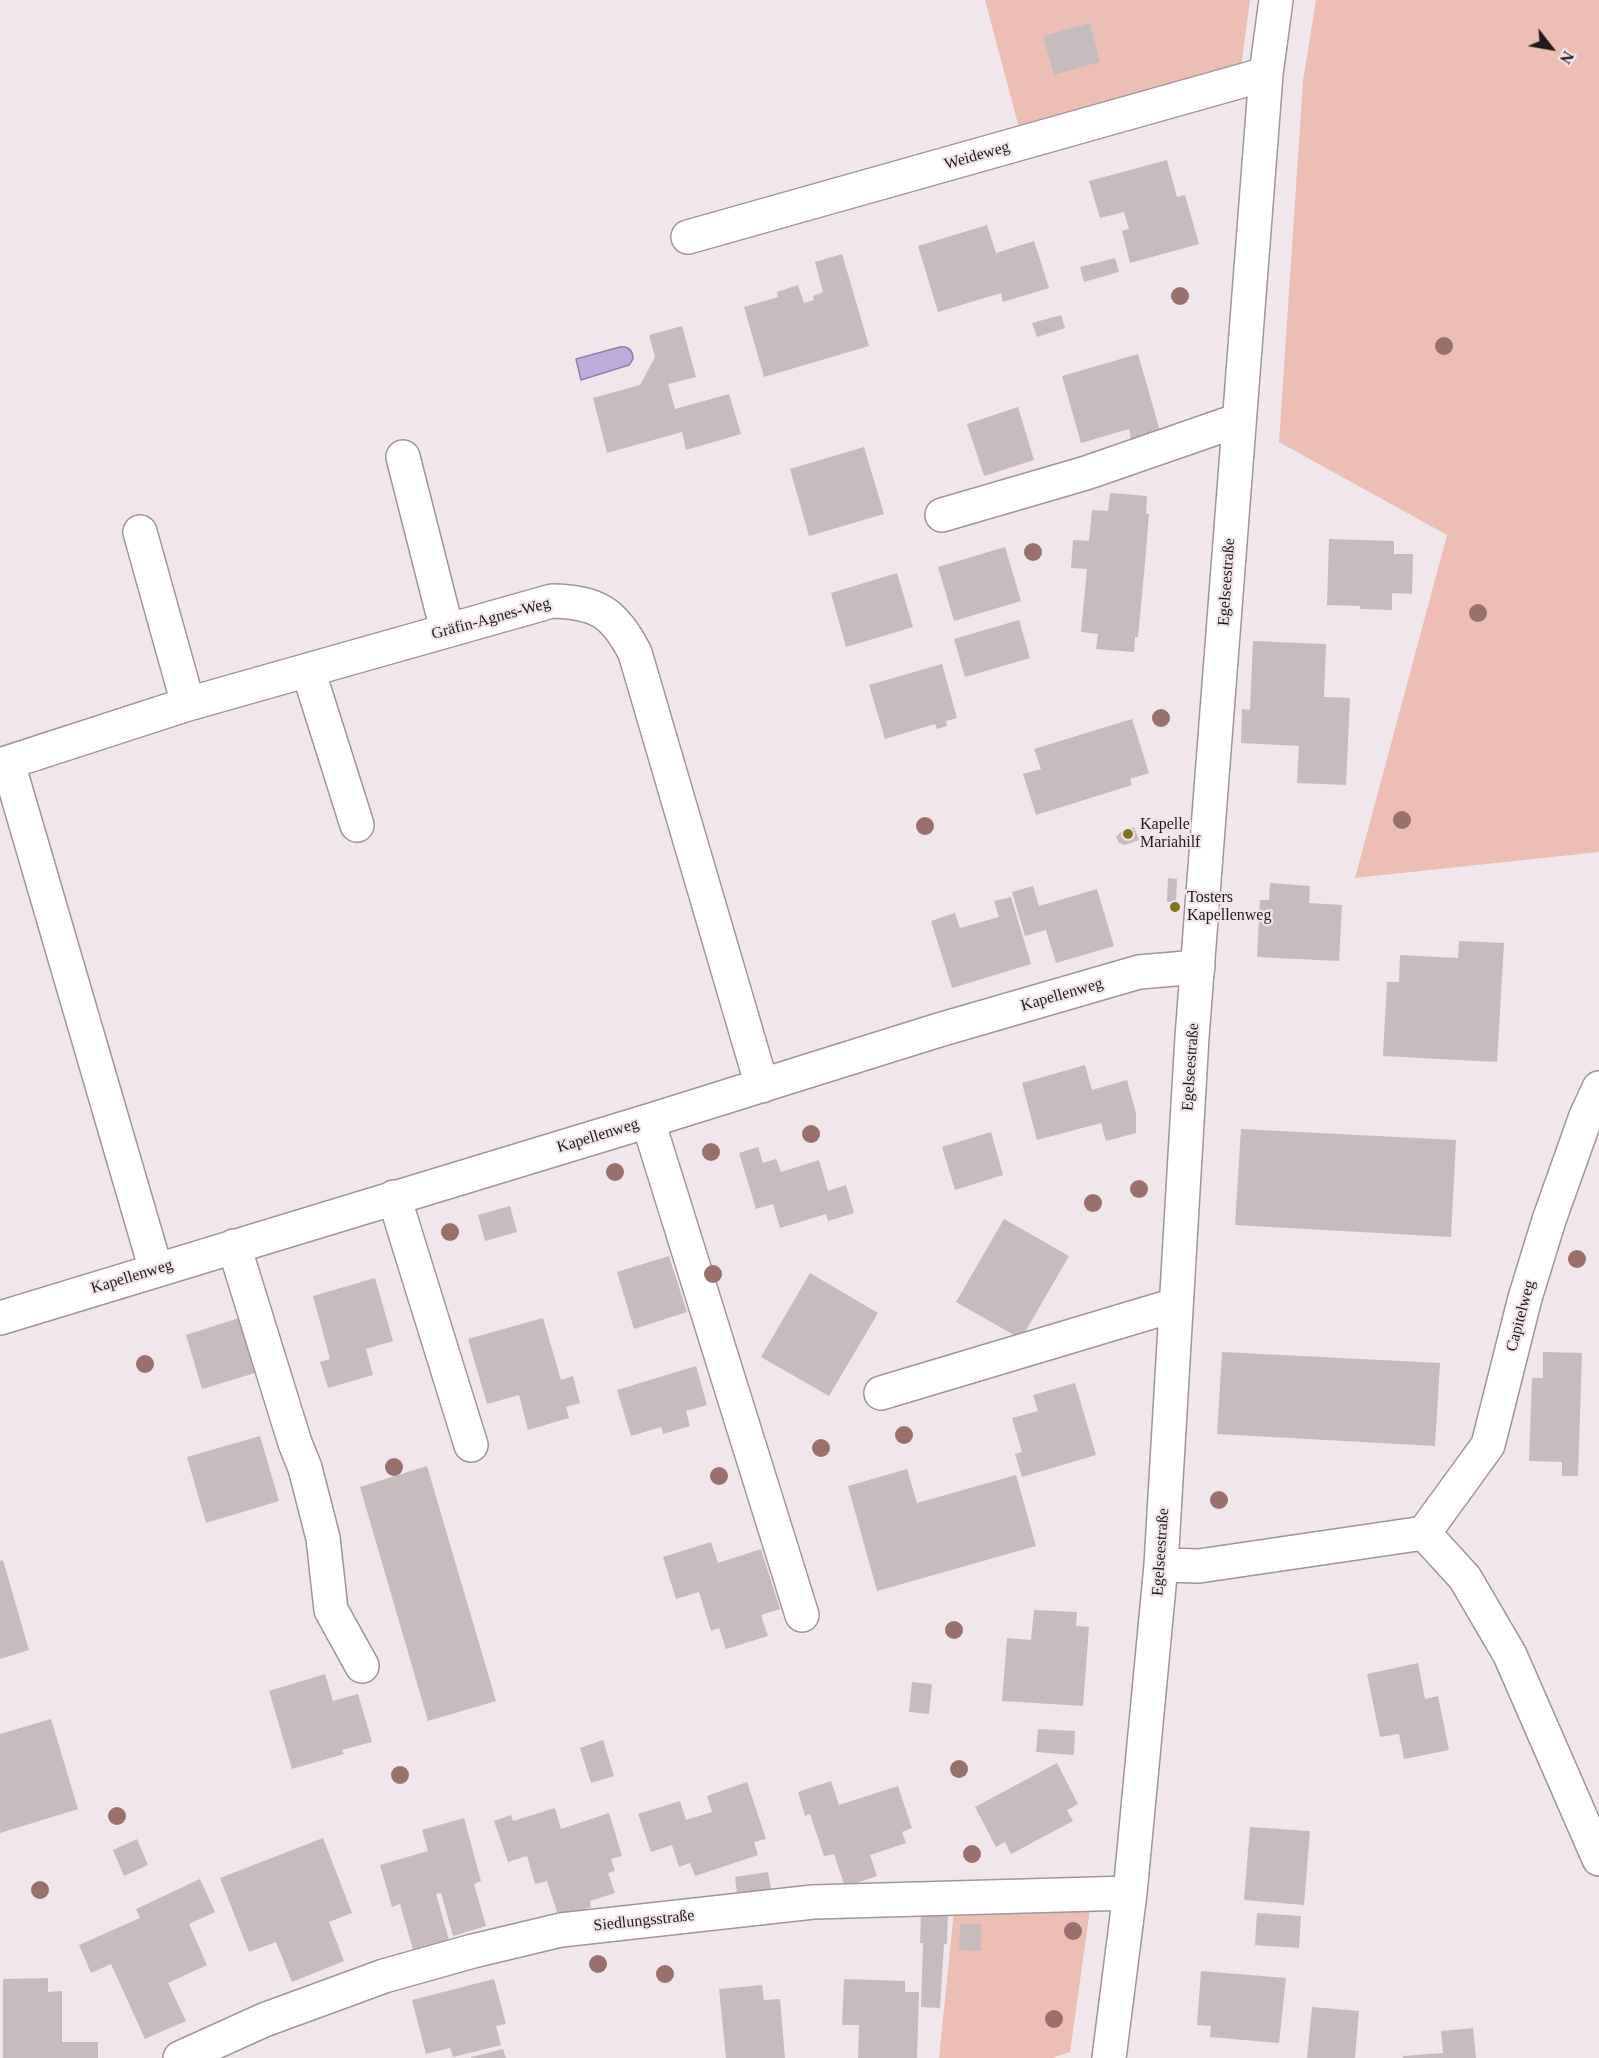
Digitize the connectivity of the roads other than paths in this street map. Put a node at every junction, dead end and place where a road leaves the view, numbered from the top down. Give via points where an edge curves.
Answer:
1 (1276, 0) edge
2 (1266, 74) junction
3 (688, 237) dead end
4 (1239, 420) junction
5 (403, 457) dead end
6 (942, 515) dead end
7 (140, 532) dead end
8 (447, 630) junction
9 (308, 670) junction
10 (188, 704) junction
11 (4, 764) edge
12 (357, 825) dead end
13 (1197, 967) junction
14 (762, 1086) junction
15 (1599, 1088) edge
16 (648, 1121) junction
17 (394, 1197) junction
18 (234, 1246) junction
19 (156, 1269) junction
20 (1175, 1305) junction
21 (0, 1318) edge
22 (881, 1393) dead end
23 (471, 1445) dead end
24 (1424, 1533) junction
25 (1161, 1565) junction
26 (802, 1615) dead end
27 (362, 1666) dead end
28 (1599, 1859) edge
29 (1130, 1893) junction
30 (180, 2058) edge
31 (1109, 2058) edge

1 - 2 street, Egelseestraße
2 - 3 street, Weideweg
2 - 4 street, Egelseestraße
4 - 6 street
4 - 13 street, Egelseestraße
5 - 8 street
7 - 10 street
8 - 9 street, Gräfin-Agnes-Weg
8 - 14 street, Gräfin-Agnes-Weg via 552,601 579,601 602,611 623,629 635,653
9 - 10 street, Gräfin-Agnes-Weg
9 - 12 street
10 - 11 street, Gräfin-Agnes-Weg
11 - 19 street
13 - 14 street, Kapellenweg via 1139,972
13 - 20 street, Egelseestraße
14 - 16 street, Kapellenweg
15 - 24 street, Capitelweg via 1549,1220 1488,1445
16 - 17 street, Kapellenweg
16 - 26 street
17 - 18 street, Kapellenweg
17 - 23 street
18 - 19 street, Kapellenweg
18 - 27 street via 305,1468 323,1538 331,1610
19 - 21 street, Kapellenweg
20 - 22 street
20 - 25 street, Egelseestraße
24 - 25 street via 1199,1566
24 - 28 street via 1465,1578 1510,1654
25 - 29 street, Egelseestraße
29 - 30 street, Siedlungsstraße via 813,1902 561,1930 384,1976 264,2020
29 - 31 street, Egelseestraße

